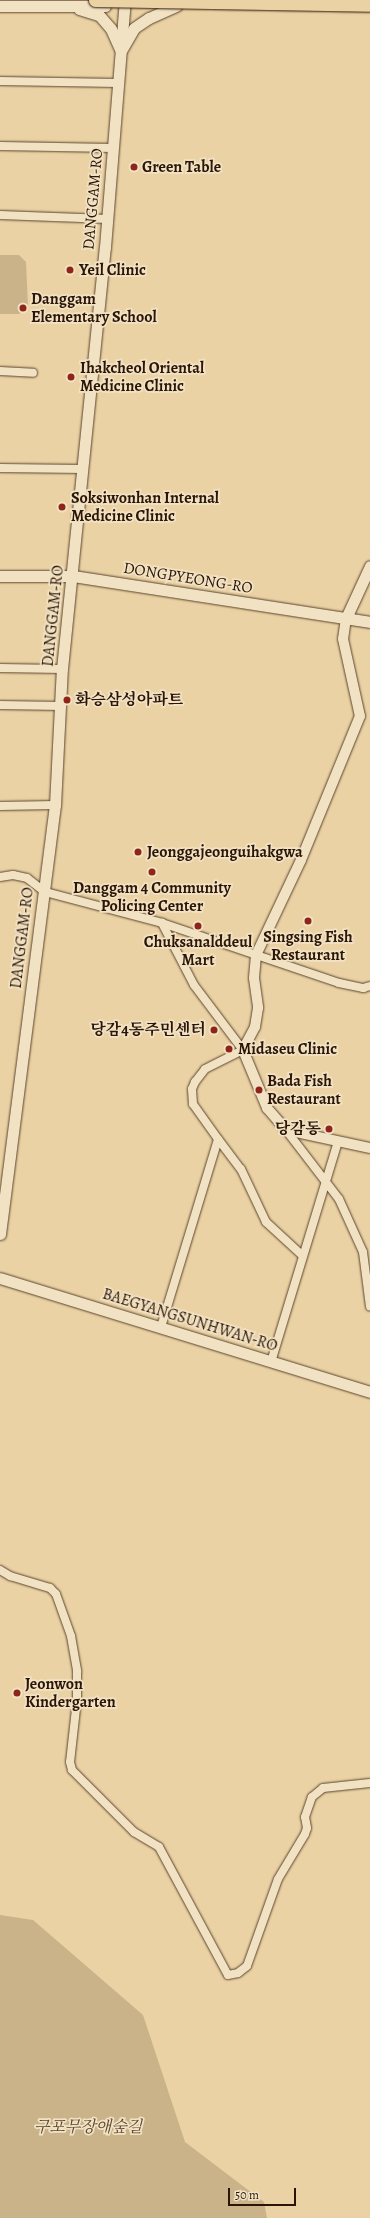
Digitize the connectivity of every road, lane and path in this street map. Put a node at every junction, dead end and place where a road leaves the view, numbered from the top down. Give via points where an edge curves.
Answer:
1 (95, 0) edge
2 (125, 3) edge
3 (370, 5) edge
4 (0, 6) edge
5 (71, 6) junction
6 (176, 6) junction
7 (370, 9) edge
8 (121, 51) junction
9 (0, 81) edge
10 (118, 84) junction
11 (0, 146) edge
12 (113, 148) junction
13 (0, 216) edge
14 (108, 219) junction
15 (0, 371) edge
16 (33, 372) dead end
17 (0, 468) edge
18 (83, 469) junction
19 (370, 566) edge
20 (0, 576) edge
21 (73, 576) junction
22 (346, 618) junction
23 (370, 622) edge
24 (0, 668) edge
25 (62, 669) junction
26 (0, 705) edge
27 (61, 706) junction
28 (55, 805) junction
29 (0, 806) edge
30 (0, 877) edge
31 (45, 892) junction
32 (162, 924) junction
33 (256, 955) junction
34 (370, 986) edge
35 (243, 1050) junction
36 (286, 1130) junction
37 (218, 1139) junction
38 (338, 1141) junction
39 (370, 1148) edge
40 (326, 1181) junction
41 (1, 1217) edge
42 (0, 1234) edge
43 (303, 1256) junction
44 (0, 1278) edge
45 (370, 1307) edge
46 (161, 1327) junction
47 (271, 1362) junction
48 (370, 1392) edge
49 (0, 1570) edge
50 (370, 1783) edge

1 - 3 highway, bridge
2 - 5 main road
2 - 6 main road
2 - 8 main road, DANGGAM-RO
4 - 5 main road
5 - 8 main road via 99,15 111,29
6 - 7 main road
6 - 8 main road via 134,28
8 - 10 main road, DANGGAM-RO
9 - 10 street
10 - 12 main road, DANGGAM-RO
11 - 12 street
12 - 14 main road, DANGGAM-RO
13 - 14 street
14 - 18 main road, DANGGAM-RO
15 - 16 street
17 - 18 street
18 - 21 main road, DANGGAM-RO
19 - 22 main road
20 - 21 main road, DONGPYEONG-RO
21 - 22 main road, DONGPYEONG-RO
21 - 25 main road, DANGGAM-RO
22 - 23 main road, DONGPYEONG-RO
22 - 33 street via 343,639 359,707 358,722 301,860
24 - 25 street
25 - 27 main road, DANGGAM-RO
26 - 27 street
27 - 28 main road, DANGGAM-RO
28 - 29 street
28 - 31 main road, DANGGAM-RO
30 - 31 street via 27,878
31 - 32 street
31 - 41 main road, DANGGAM-RO
32 - 33 street
32 - 35 street via 194,985
33 - 34 street via 339,983 363,988
33 - 35 street via 254,978 258,1008 255,1027
35 - 36 street via 267,1108
35 - 37 street via 205,1069 192,1089 193,1104
36 - 38 street
36 - 40 street
37 - 43 street via 241,1169 266,1222
37 - 46 street
38 - 39 street
38 - 40 street
40 - 43 street
40 - 45 street via 339,1199 363,1252
41 - 42 main road, DANGGAM-RO
43 - 47 street
44 - 46 main road, BAEGYANGSUNHWAN-RO
46 - 47 main road, BAEGYANGSUNHWAN-RO
47 - 48 main road, BAEGYANGSUNHWAN-RO
49 - 50 street via 10,1576 50,1588 56,1594 72,1636 77,1671 77,1700 70,1762 72,1770 134,1832 159,1847 228,1975 238,1973 246,1966 278,1879 305,1834 305,1817 312,1797 323,1788

